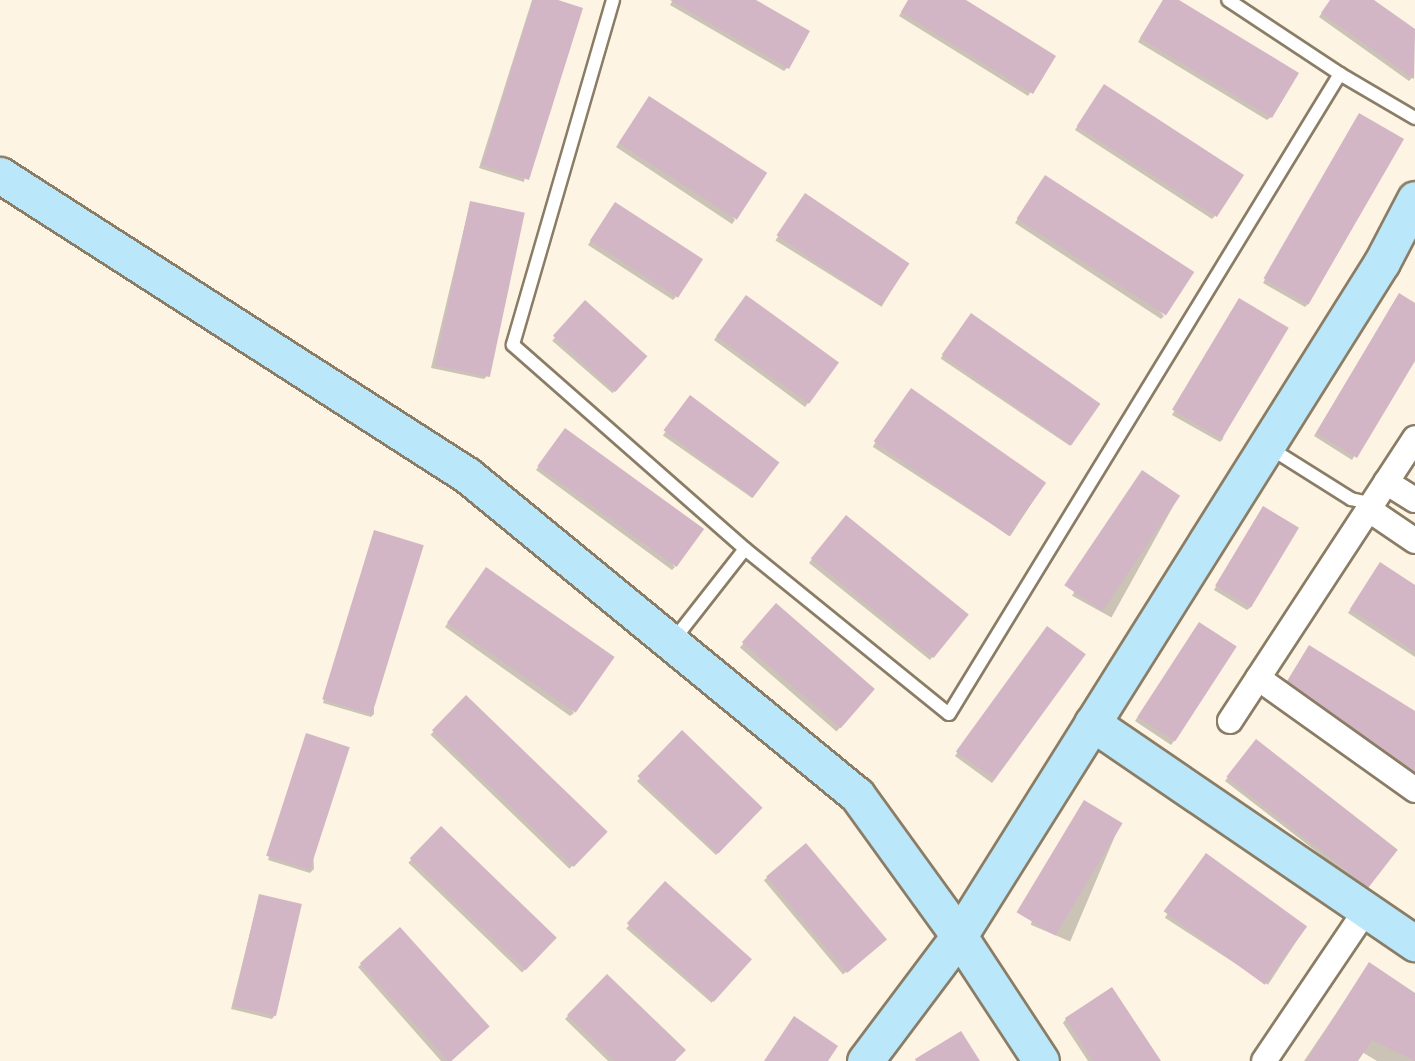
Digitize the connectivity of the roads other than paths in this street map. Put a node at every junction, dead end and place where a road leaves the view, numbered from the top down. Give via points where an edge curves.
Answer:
1 (613, 0) edge
2 (1228, 0) edge
3 (1340, 74) junction
4 (1415, 118) edge
5 (0, 175) edge
6 (1415, 202) edge
7 (1415, 439) edge
8 (1266, 446) junction
9 (1386, 482) junction
10 (1415, 500) edge
11 (1370, 507) junction
12 (1415, 541) edge
13 (745, 549) junction
14 (672, 643) junction
15 (1258, 678) junction
16 (1230, 721) dead end
17 (1092, 723) junction
18 (1415, 790) edge
19 (1366, 910) junction
20 (959, 936) junction
21 (1415, 943) edge
22 (865, 1061) edge
23 (1041, 1061) edge
24 (1264, 1061) edge

1 - 13 lane via 513,345
2 - 3 lane
3 - 4 lane
3 - 13 lane via 949,714
5 - 14 street via 467,475
6 - 8 street
7 - 9 street
8 - 11 lane
8 - 17 street
9 - 10 street
9 - 11 street
11 - 12 street
11 - 15 street
13 - 14 lane
14 - 20 street via 857,795
15 - 16 street
15 - 18 street
17 - 19 street
17 - 20 street
19 - 21 street
19 - 24 street
20 - 22 street
20 - 23 street

